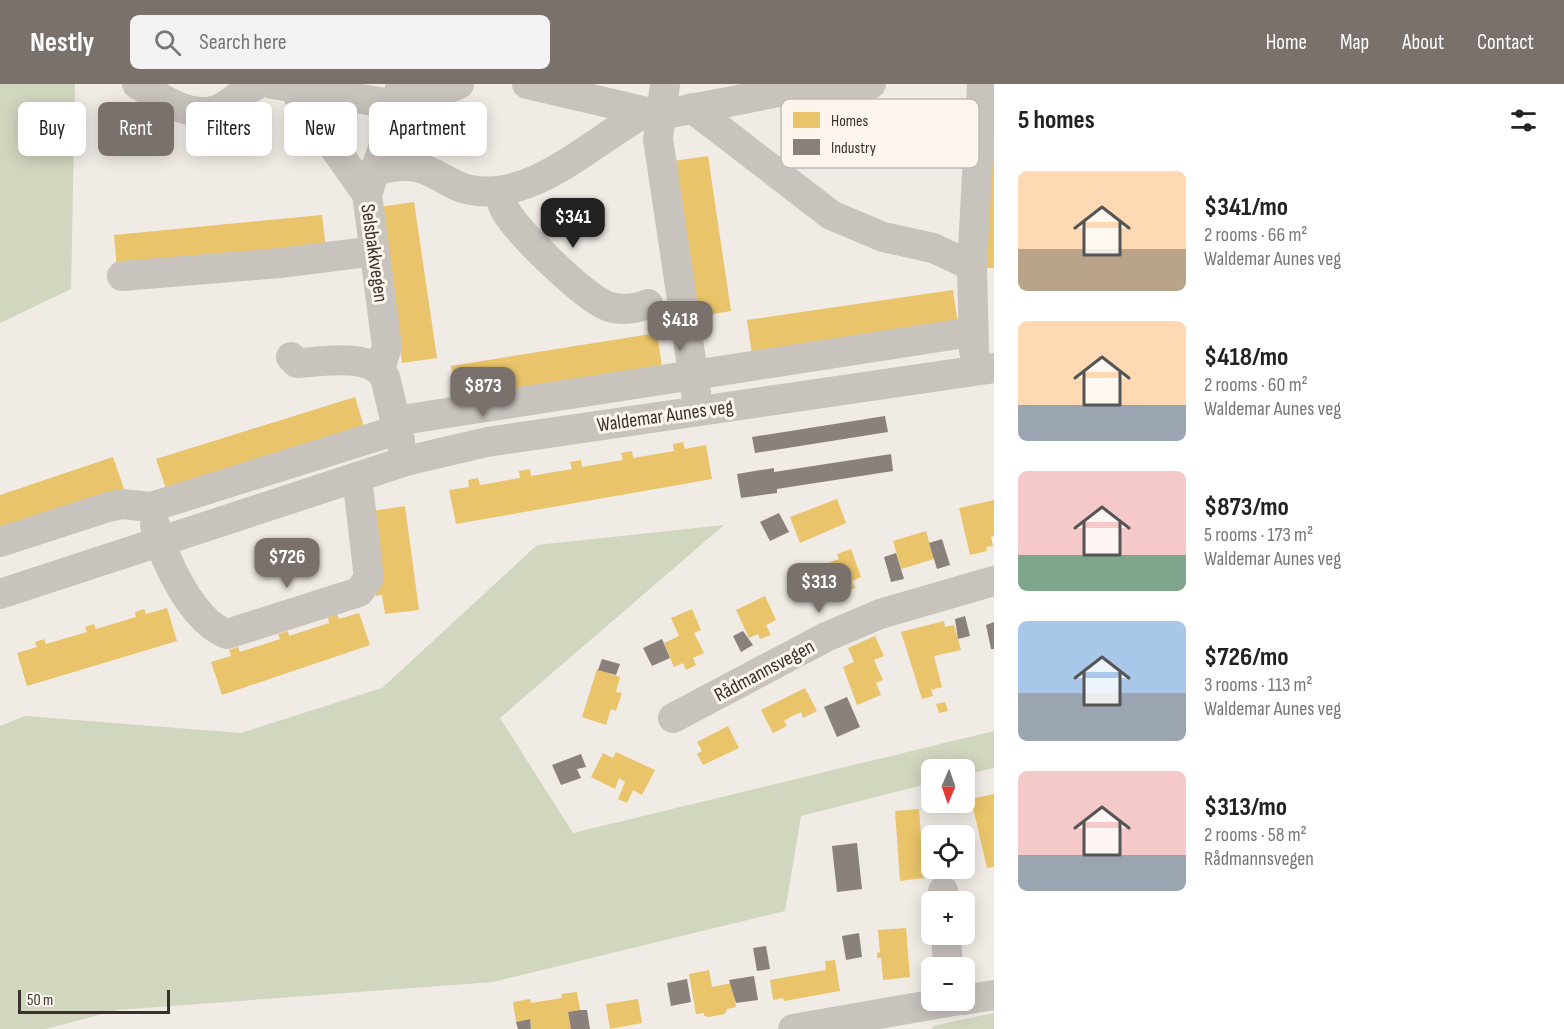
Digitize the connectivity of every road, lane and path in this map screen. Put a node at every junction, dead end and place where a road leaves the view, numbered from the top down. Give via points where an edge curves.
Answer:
1 (137, 84) edge
2 (258, 84) edge
3 (459, 84) edge
4 (527, 84) edge
5 (665, 84) edge
6 (871, 84) edge
7 (982, 84) edge
8 (286, 86) edge
9 (805, 86) edge
10 (385, 102) edge
11 (405, 102) edge
12 (692, 108) junction
13 (652, 114) junction
14 (979, 139) edge
15 (380, 156) edge
16 (414, 156) edge
17 (418, 167) junction
18 (977, 168) edge
19 (371, 182) junction
20 (500, 192) junction
21 (375, 251) junction
22 (972, 266) junction
23 (122, 276) dead end
24 (648, 304) dead end
25 (972, 332) junction
26 (291, 357) dead end
27 (380, 369) junction
28 (985, 369) edge
29 (693, 374) junction
30 (698, 411) junction
31 (396, 426) junction
32 (406, 461) junction
33 (357, 477) junction
34 (151, 507) junction
35 (0, 542) edge
36 (160, 543) junction
37 (994, 581) edge
38 (0, 594) edge
39 (674, 718) dead end
40 (994, 995) edge
41 (975, 998) edge
42 (921, 1007) edge
43 (793, 1029) edge

1 - 2 street via 202,113 222,108
3 - 11 street
4 - 13 street
5 - 13 street
6 - 9 street
7 - 14 street, Waldemar Aunes veg
8 - 10 street
8 - 19 street
9 - 12 street
12 - 13 street
12 - 22 street via 831,215 883,237 933,248
13 - 20 street via 525,185
13 - 29 street
15 - 19 street, Selsbakkvegen
16 - 17 street
17 - 19 street
17 - 20 street via 467,190
18 - 22 street, Waldemar Aunes veg
19 - 21 street, Selsbakkvegen
20 - 24 street via 505,210 546,257 584,291 620,309
21 - 23 street
21 - 27 street, Selsbakkvegen via 387,346
22 - 25 street, Waldemar Aunes veg
25 - 28 street, Waldemar Aunes veg
25 - 29 street, Waldemar Aunes veg
26 - 27 street via 297,363 346,362 371,364
27 - 31 street
28 - 30 street, Waldemar Aunes veg
29 - 30 street
29 - 31 street, Waldemar Aunes veg
30 - 32 street, Waldemar Aunes veg via 488,442
31 - 32 street
31 - 34 street, Waldemar Aunes veg
32 - 33 street, Waldemar Aunes veg
33 - 36 street, Waldemar Aunes veg
33 - 36 street via 369,578 359,592 227,634 211,628 172,574
34 - 35 street, Waldemar Aunes veg via 108,507
34 - 36 street
36 - 38 street, Waldemar Aunes veg
37 - 39 street, Rådmannsvegen via 880,614 826,637
40 - 41 street
42 - 43 street

